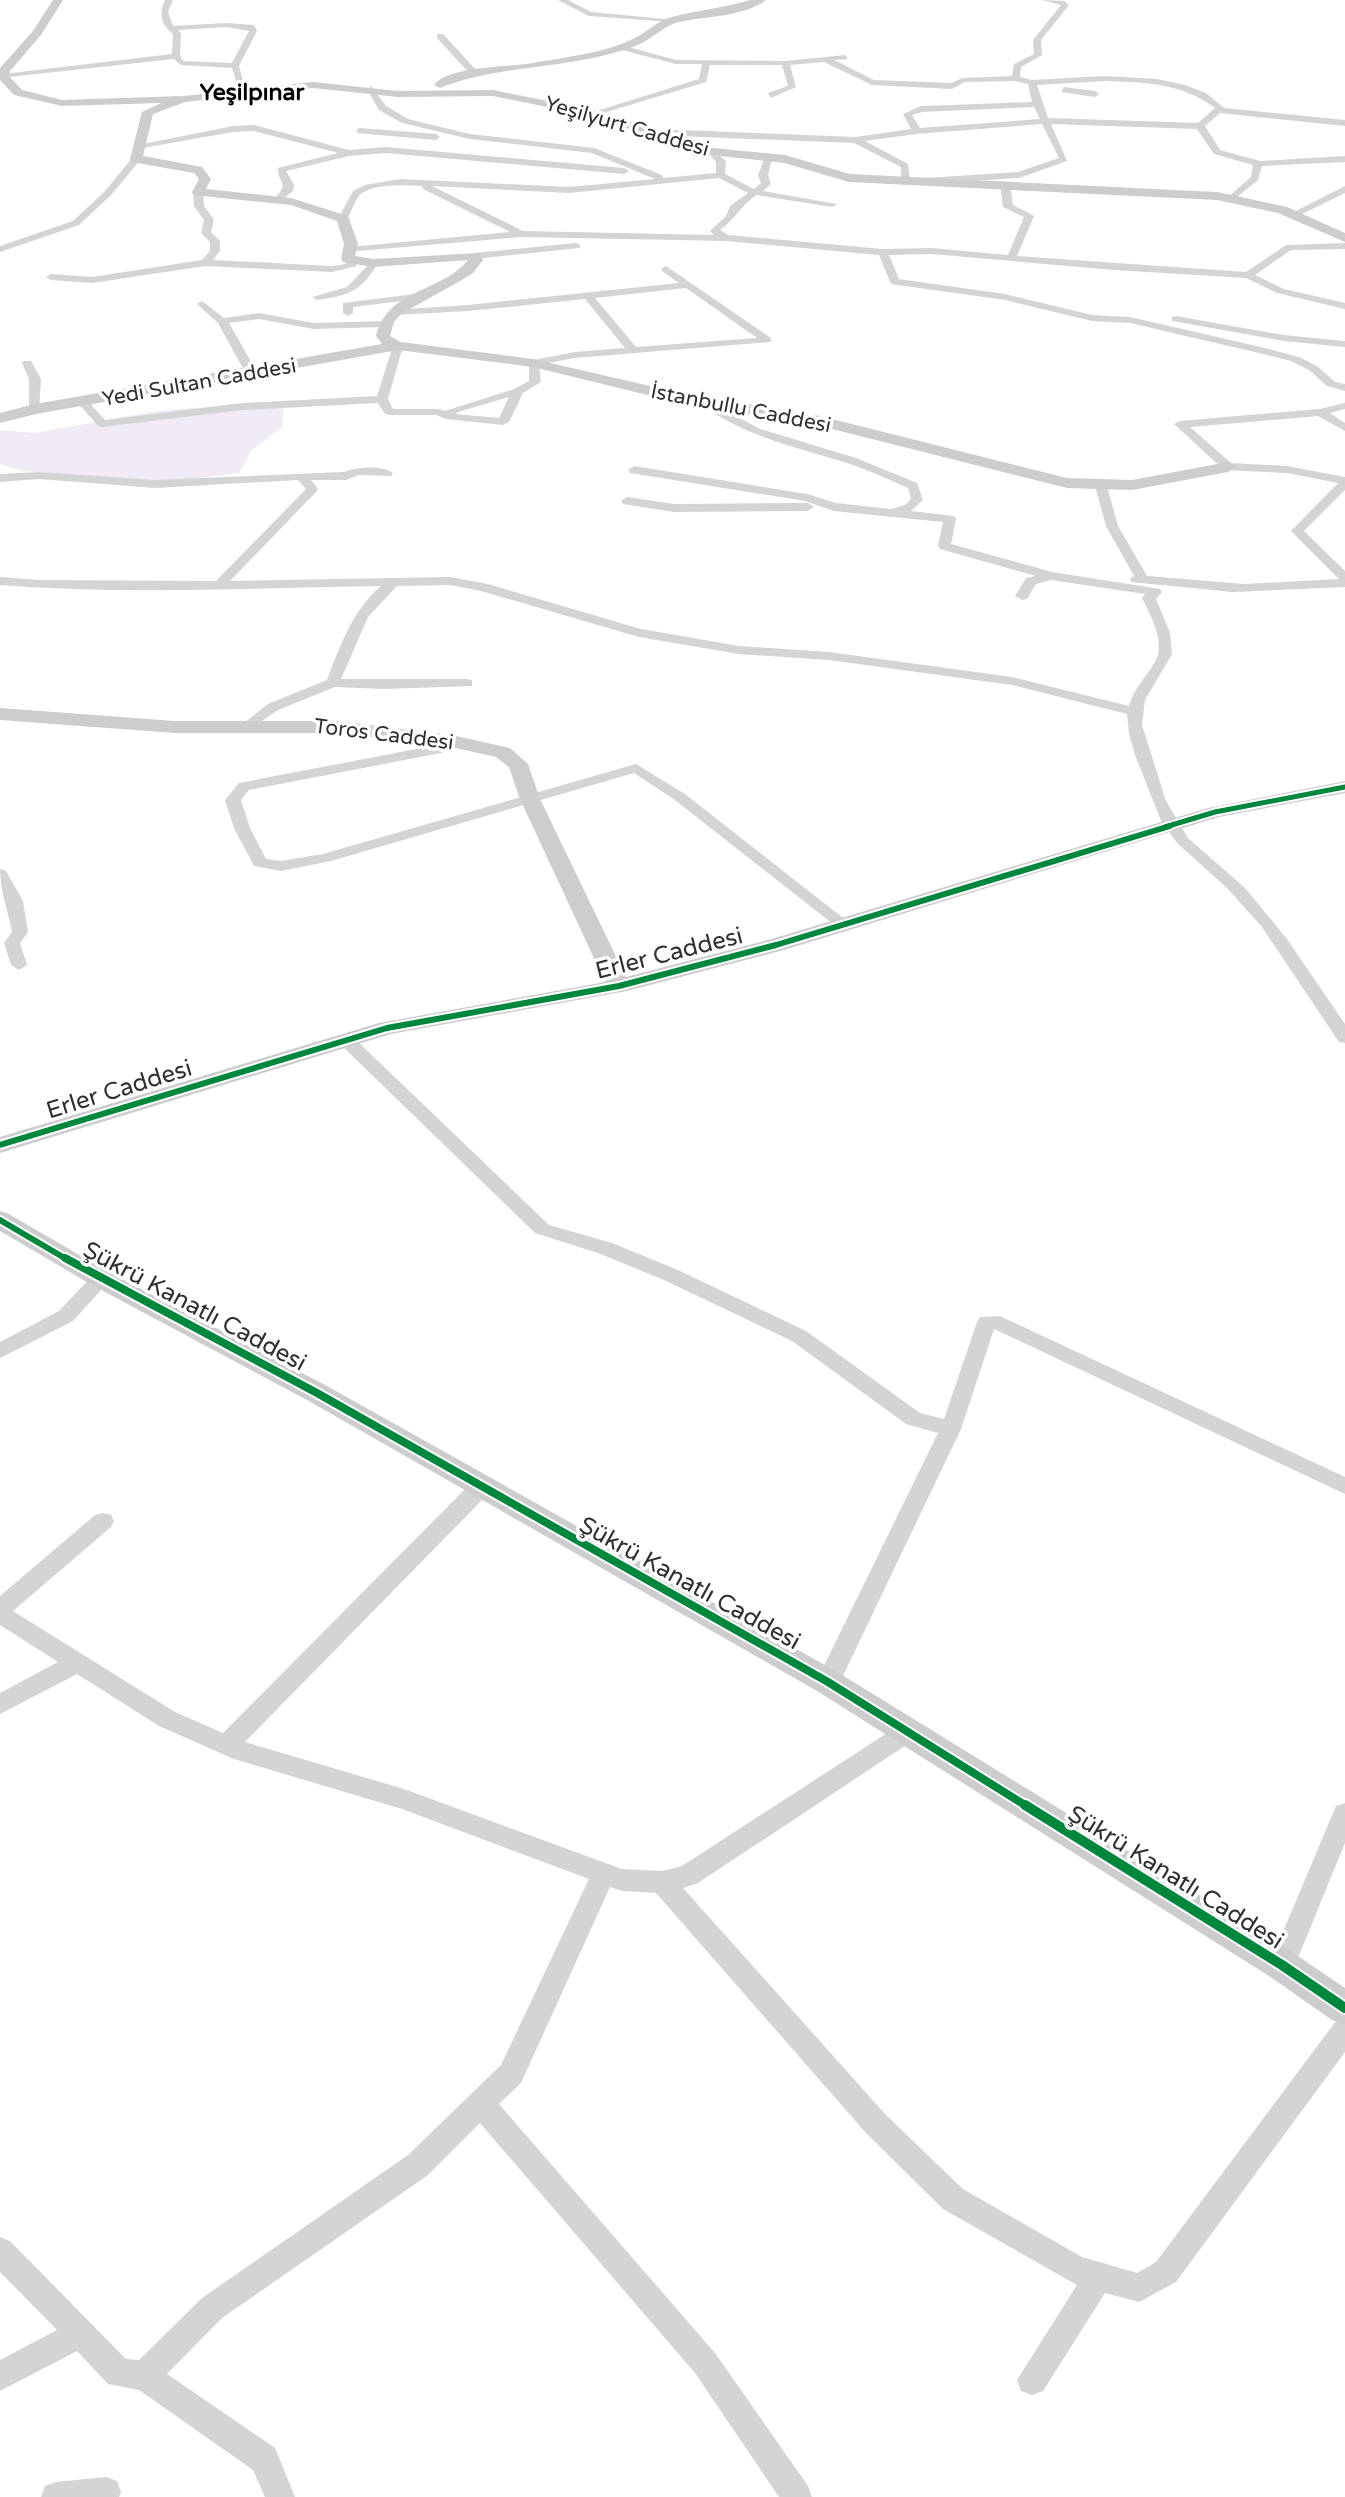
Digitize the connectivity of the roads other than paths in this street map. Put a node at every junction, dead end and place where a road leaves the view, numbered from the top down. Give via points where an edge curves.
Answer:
1 (58, 0) edge
2 (170, 0) edge
3 (562, 0) edge
4 (761, 0) edge
5 (1046, 0) edge
6 (672, 20) junction
7 (173, 28) junction
8 (440, 36) dead end
9 (621, 47) junction
10 (176, 56) junction
11 (845, 58) dead end
12 (825, 59) junction
13 (714, 61) junction
14 (785, 63) junction
15 (235, 66) junction
16 (3, 69) edge
17 (474, 73) junction
18 (1016, 78) junction
19 (1034, 86) junction
20 (371, 89) junction
21 (243, 91) junction
22 (435, 93) junction
23 (1096, 94) dead end
24 (771, 95) dead end
25 (183, 99) junction
26 (1037, 104) junction
27 (1217, 110) junction
28 (594, 113) junction
29 (1046, 121) junction
30 (1345, 123) edge
31 (1200, 126) junction
32 (360, 131) dead end
33 (916, 131) junction
34 (653, 132) junction
35 (444, 135) junction
36 (856, 140) junction
37 (405, 152) junction
38 (712, 152) junction
39 (137, 153) junction
40 (349, 153) junction
41 (770, 156) junction
42 (1345, 159) edge
43 (1258, 164) junction
44 (720, 175) junction
45 (681, 178) junction
46 (665, 179) junction
47 (906, 182) junction
48 (419, 183) junction
49 (1006, 184) junction
50 (1345, 189) edge
51 (198, 192) junction
52 (754, 192) junction
53 (1231, 198) junction
54 (279, 199) junction
55 (1320, 200) junction
56 (832, 204) dead end
57 (1345, 205) edge
58 (1293, 215) junction
59 (343, 219) junction
60 (522, 234) junction
61 (726, 238) junction
62 (1345, 238) edge
63 (577, 245) dead end
64 (1345, 246) edge
65 (0, 249) edge
66 (883, 252) junction
67 (349, 255) junction
68 (474, 256) junction
69 (1011, 259) junction
70 (205, 263) junction
71 (373, 263) junction
72 (169, 270) junction
73 (666, 270) dead end
74 (1248, 275) junction
75 (51, 277) dead end
76 (161, 284) dead end
77 (687, 285) junction
78 (586, 295) junction
79 (317, 297) dead end
80 (415, 297) junction
81 (202, 304) dead end
82 (1345, 306) edge
83 (348, 313) dead end
84 (391, 318) junction
85 (1130, 320) junction
86 (222, 321) junction
87 (1345, 344) edge
88 (398, 346) junction
89 (633, 350) junction
90 (27, 363) dead end
91 (533, 363) junction
92 (251, 374) junction
93 (1345, 388) edge
94 (519, 391) junction
95 (382, 399) junction
96 (83, 402) junction
97 (705, 402) junction
98 (1345, 406) edge
99 (35, 409) junction
100 (1320, 412) junction
101 (446, 416) junction
102 (0, 418) edge
103 (1345, 428) edge
104 (1228, 467) junction
105 (634, 470) dead end
106 (387, 473) dead end
107 (302, 477) junction
108 (0, 478) edge
109 (1345, 482) edge
110 (1101, 486) junction
111 (627, 500) dead end
112 (917, 500) junction
113 (834, 507) junction
114 (891, 512) junction
115 (935, 516) junction
116 (960, 550) junction
117 (1051, 576) junction
118 (1142, 579) junction
119 (1345, 580) edge
120 (0, 581) edge
121 (392, 583) junction
122 (219, 585) junction
123 (1243, 587) junction
124 (1155, 592) junction
125 (1022, 596) dead end
126 (333, 683) junction
127 (467, 683) dead end
128 (1133, 710) junction
129 (0, 714) edge
130 (250, 724) junction
131 (456, 742) junction
132 (1345, 787) edge
133 (530, 799) junction
134 (1170, 825) junction
135 (0, 874) edge
136 (844, 925) junction
137 (19, 965) dead end
138 (619, 986) junction
139 (1345, 1038) edge
140 (347, 1041) junction
141 (0, 1145) edge
142 (0, 1220) edge
143 (101, 1279) junction
144 (0, 1351) edge
145 (951, 1429) junction
146 (1345, 1486) edge
147 (481, 1487) junction
148 (103, 1521) dead end
149 (0, 1611) edge
150 (78, 1663) junction
151 (828, 1682) junction
152 (0, 1704) edge
153 (909, 1731) junction
154 (227, 1745) junction
155 (1345, 1813) edge
156 (604, 1873) junction
157 (662, 1882) junction
158 (1282, 1965) junction
159 (1345, 2008) edge
160 (1345, 2030) edge
161 (481, 2104) junction
162 (0, 2250) edge
163 (1099, 2276) junction
164 (81, 2333) junction
165 (0, 2376) edge
166 (144, 2376) junction
167 (1032, 2380) dead end
168 (106, 2491) dead end
169 (56, 2497) edge
170 (280, 2497) edge
171 (797, 2497) edge

1 - 16 street via 37,33
2 - 7 street via 164,12
3 - 6 street via 589,14
4 - 6 street
5 - 18 street via 1065,5 1037,40 1038,55 1017,66
6 - 9 street
7 - 10 street
7 - 15 street via 251,27 253,32
8 - 17 street
9 - 13 street via 676,62
9 - 17 street via 576,59
10 - 15 street via 183,64
10 - 16 street
11 - 12 street
12 - 14 street
12 - 18 street via 872,82 952,86 963,80
13 - 14 street
13 - 28 street via 706,62 703,80
14 - 24 street via 792,88
15 - 21 street
16 - 25 street, Yeşilyurt Caddesi via 18,93 50,102
17 - 22 street via 443,81
18 - 19 street
19 - 23 street
19 - 26 street
19 - 27 street via 1104,77 1133,79 1186,88 1214,101
20 - 21 street, Yeşilyurt Caddesi via 328,85
20 - 22 street, Yeşilyurt Caddesi
20 - 35 street via 373,102 389,115
21 - 25 street, Yeşilyurt Caddesi
22 - 28 street, Yeşilyurt Caddesi via 493,93
25 - 39 street via 148,112
26 - 29 street
26 - 33 street via 921,109 907,114
27 - 30 street
27 - 31 street
28 - 34 street, Yeşilyurt Caddesi
29 - 31 street
29 - 33 street
29 - 47 street via 1064,159 1057,163 1019,175
31 - 43 street via 1217,152
32 - 35 street
33 - 36 street
34 - 36 street
34 - 38 street, Yeşilyurt Caddesi
35 - 37 street
35 - 46 street via 594,151
36 - 47 street via 905,166
37 - 40 street
37 - 46 street via 588,167
38 - 41 street, Yeşilyurt Caddesi
38 - 44 street via 721,161
39 - 40 street via 254,128
39 - 51 street via 198,170 205,178
39 - 65 street via 108,194 76,223
40 - 54 street via 281,170 289,185
41 - 47 street, Yeşilyurt Caddesi via 849,178
41 - 52 street via 763,175 766,184
42 - 43 street
43 - 53 street via 1255,178
44 - 45 street
44 - 52 street
45 - 46 street
45 - 48 street via 569,190
47 - 49 street, Yeşilyurt Caddesi
48 - 59 street via 384,184 356,193
48 - 60 street
49 - 53 street, Yeşilyurt Caddesi
49 - 69 street via 1008,207 1030,216
50 - 55 street
51 - 54 street
51 - 70 street via 199,206 209,220 206,233 215,242 215,251
52 - 56 street
52 - 61 street via 716,229
53 - 58 street, Yeşilyurt Caddesi
54 - 59 street
55 - 57 street
55 - 58 street
58 - 62 street, Yeşilyurt Caddesi
59 - 67 street
60 - 61 street
60 - 67 street
61 - 66 street
63 - 68 street
64 - 74 street via 1289,247
66 - 69 street via 932,251
66 - 85 street via 895,282 1005,297 1092,318
67 - 70 street via 352,266 332,269
67 - 71 street
68 - 71 street
68 - 80 street via 469,270
69 - 74 street
70 - 72 street
71 - 79 street via 361,284 350,291
72 - 75 street via 92,280
72 - 76 street
73 - 77 street
74 - 82 street via 1281,291
77 - 78 street
77 - 89 street via 767,340
78 - 84 street
78 - 89 street
80 - 83 street via 347,305
80 - 84 street
81 - 86 street
84 - 86 street via 314,326 259,316
84 - 88 street via 385,340
85 - 87 street via 1186,320
85 - 93 street via 1295,359 1331,384
86 - 92 street
88 - 91 street, İstanbullu Caddesi
88 - 92 street, Yedi Sultan Caddesi
88 - 95 street
89 - 91 street
90 - 99 street via 35,379
91 - 94 street via 535,382
91 - 97 street, İstanbullu Caddesi
92 - 96 street, Yedi Sultan Caddesi
94 - 101 street
94 - 101 street via 503,422
95 - 96 street via 176,412 102,424
95 - 101 street via 389,412
96 - 99 street, Yedi Sultan Caddesi
97 - 110 street, İstanbullu Caddesi via 820,421 1041,478
97 - 112 street via 769,437 853,461 913,485
98 - 100 street
99 - 102 street, Yedi Sultan Caddesi
100 - 103 street
100 - 104 street via 1180,424
104 - 109 street via 1284,467
104 - 110 street, İstanbullu Caddesi via 1150,483
105 - 113 street via 807,498
106 - 107 street
107 - 108 street via 157,484 64,476
107 - 122 street via 312,489
109 - 119 street via 1297,531
110 - 118 street via 1112,526
111 - 113 street via 674,509
112 - 114 street via 909,508
112 - 115 street
113 - 114 street
114 - 115 street
115 - 116 street via 950,519 944,546
116 - 117 street
116 - 118 street via 1011,556 1104,580
117 - 124 street
117 - 125 street via 1031,581
118 - 123 street
119 - 123 street
120 - 122 street
121 - 122 street
121 - 126 street via 360,617
121 - 128 street via 450,581 639,633 739,650 828,656 1012,681
123 - 124 street
124 - 128 street via 1149,598 1166,651
126 - 127 street
126 - 130 street via 273,707
128 - 134 street via 1143,759
129 - 130 street, Toros Caddesi via 175,727
130 - 131 street, Toros Caddesi via 338,727
131 - 133 street, Toros Caddesi via 512,758 519,764
131 - 133 street via 436,750 244,786 233,800 242,828 260,863 281,866 325,858
132 - 134 street, Erler Caddesi
133 - 136 street via 618,772 642,770
133 - 138 street, Toros Caddesi
134 - 136 street, Erler Caddesi
134 - 139 street via 1240,891
135 - 137 street via 15,901 20,932 12,943
136 - 138 street, Erler Caddesi
138 - 140 street, Erler Caddesi via 410,1023
140 - 141 street, Erler Caddesi
140 - 145 street via 542,1229 627,1257 799,1336 913,1419
142 - 143 street, Şükrü Kanatlı Caddesi
143 - 144 street via 66,1316
143 - 147 street, Şükrü Kanatlı Caddesi via 317,1393
145 - 146 street via 987,1322 1000,1323
145 - 151 street
147 - 151 street, Şükrü Kanatlı Caddesi
147 - 154 street
148 - 149 street
149 - 150 street
150 - 152 street
150 - 154 street via 167,1719
151 - 153 street, Şükrü Kanatlı Caddesi
153 - 157 street via 689,1875
153 - 158 street, Şükrü Kanatlı Caddesi
154 - 156 street via 404,1799
155 - 158 street
156 - 157 street via 622,1880
156 - 161 street via 512,2074
157 - 163 street via 876,2124 953,2199 1076,2270
158 - 159 street, Şükrü Kanatlı Caddesi
160 - 163 street via 1166,2272 1139,2288
161 - 166 street via 418,2165 212,2308
161 - 171 street via 705,2363
162 - 164 street
163 - 167 street
164 - 165 street
164 - 166 street via 119,2373
166 - 170 street via 264,2459
168 - 169 street

